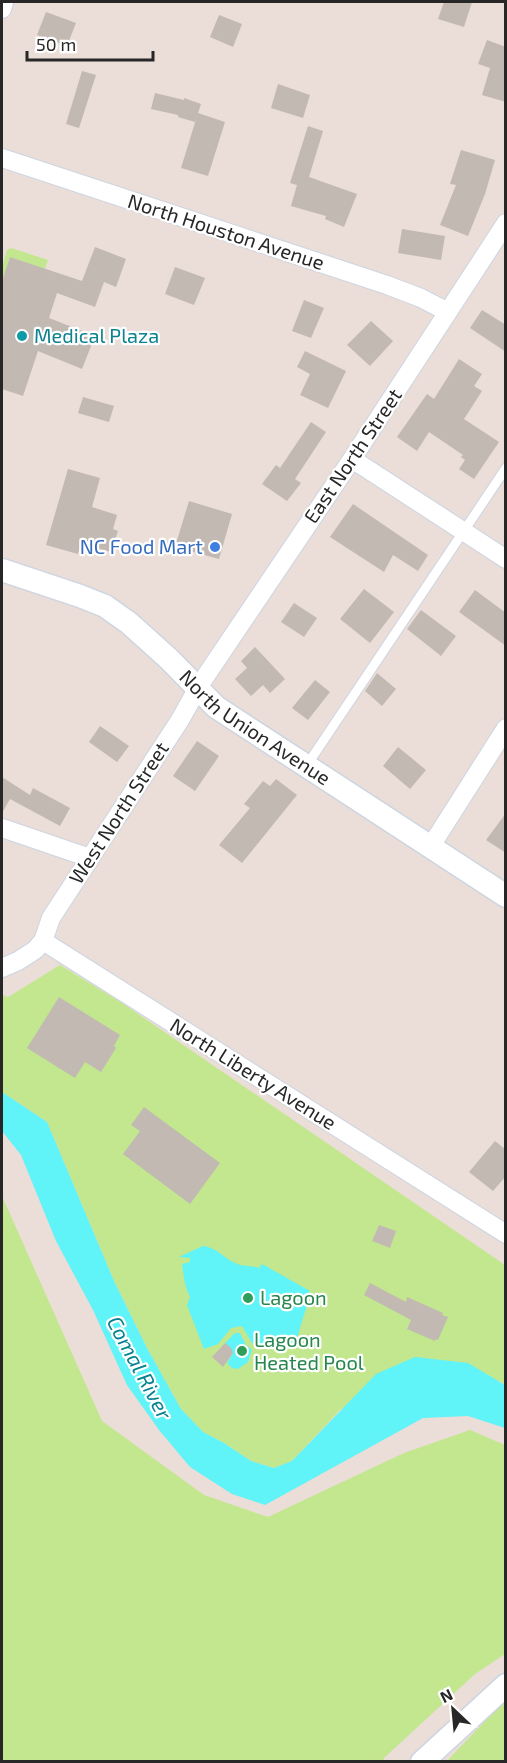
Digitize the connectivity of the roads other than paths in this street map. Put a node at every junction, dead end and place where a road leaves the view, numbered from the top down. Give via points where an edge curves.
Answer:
1 (4, 2) edge
2 (2, 9) edge
3 (2, 159) edge
4 (506, 223) edge
5 (448, 312) junction
6 (352, 459) junction
7 (506, 468) edge
8 (464, 532) junction
9 (506, 559) edge
10 (2, 570) edge
11 (198, 686) junction
12 (506, 728) edge
13 (307, 765) junction
14 (2, 828) edge
15 (431, 846) junction
16 (90, 858) junction
17 (506, 896) edge
18 (43, 941) junction
19 (2, 968) edge
20 (506, 1234) edge
21 (506, 1685) edge
22 (422, 1761) edge

1 - 2 street
3 - 5 street, North Houston Avenue via 387,285
4 - 5 street, East North Street
5 - 6 street, East North Street
6 - 8 street
6 - 11 street, East North Street
7 - 8 lane
8 - 9 street
8 - 13 lane
10 - 11 street, North Union Avenue via 105,606
11 - 13 street, North Union Avenue via 216,707
11 - 16 street, West North Street
12 - 15 street
13 - 15 street, North Union Avenue
14 - 16 street
15 - 17 street, North Union Avenue
16 - 18 street, West North Street via 51,918
18 - 19 street via 27,956
18 - 20 street, North Liberty Avenue
21 - 22 street

